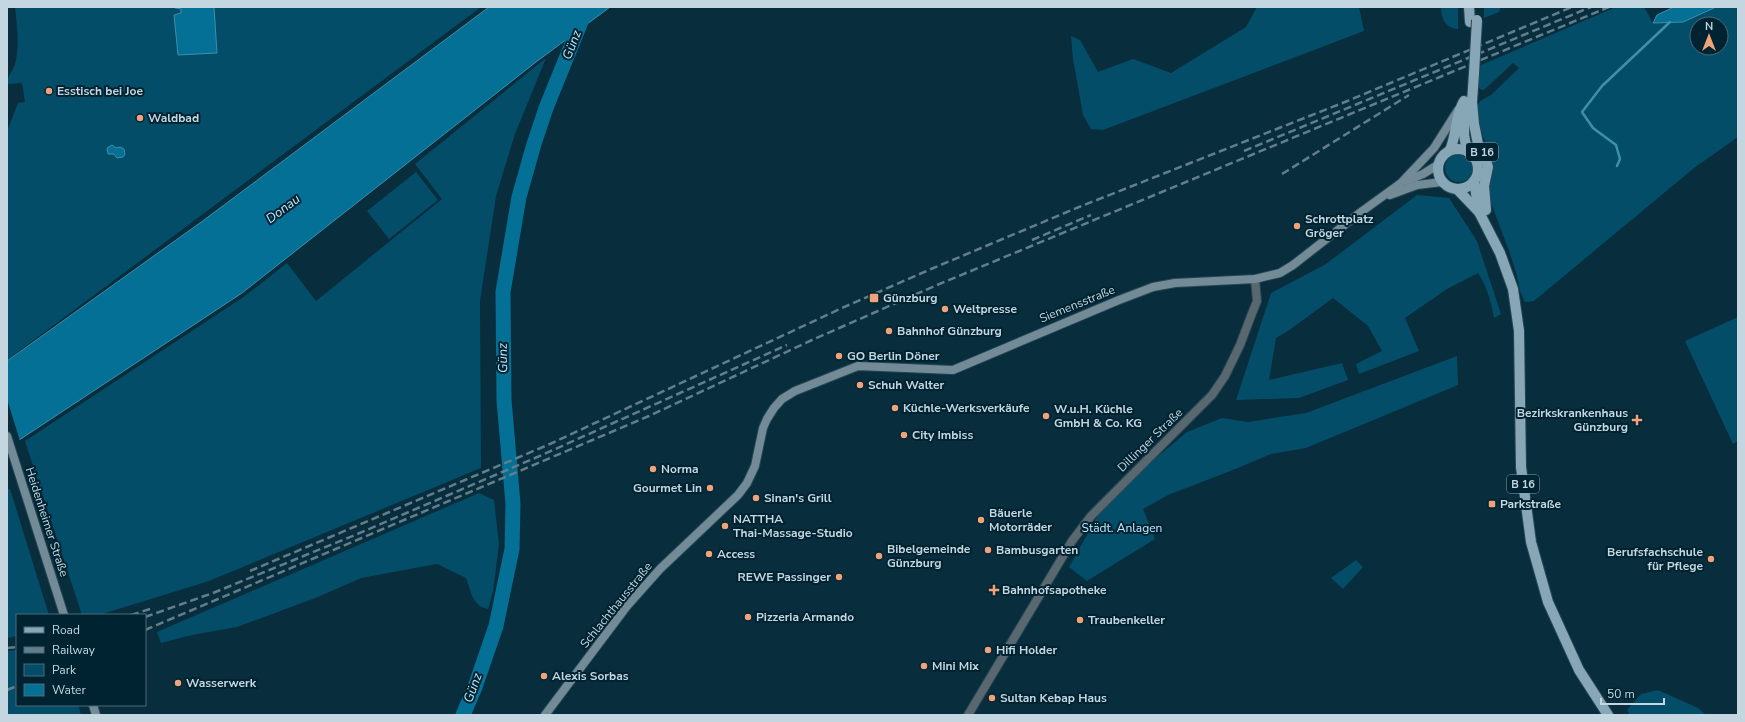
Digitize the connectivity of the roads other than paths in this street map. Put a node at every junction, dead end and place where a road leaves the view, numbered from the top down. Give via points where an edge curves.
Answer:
1 (1469, 7) edge
2 (1476, 7) edge
3 (1473, 21) junction
4 (1468, 101) junction
5 (1459, 109) junction
6 (1450, 150) junction
7 (1467, 151) junction
8 (1439, 164) junction
9 (1474, 181) junction
10 (1442, 182) junction
11 (1401, 183) junction
12 (1457, 189) junction
13 (1380, 198) junction
14 (1479, 212) junction
15 (1493, 239) junction
16 (1256, 279) junction
17 (7, 436) edge
18 (747, 483) joint
19 (64, 614) edge
20 (545, 715) edge
21 (968, 715) edge
22 (1608, 715) edge

1 - 3 main road, B 16
2 - 3 main road, B 16
3 - 4 main road, B 16
4 - 5 main road, B 16
4 - 7 main road, B 16 via 1464,135
4 - 15 main road, B 16 via 1476,135 1488,167 1484,199
5 - 6 main road, B 16
5 - 11 main road via 1434,148
6 - 7 main road, B 16
6 - 8 main road, B 16 via 1445,153
7 - 9 main road, B 16 via 1476,160 1478,167
8 - 10 main road
8 - 11 main road
9 - 12 main road via 1469,186
9 - 14 main road, B 16
10 - 12 main road, B 16
10 - 13 main road via 1417,185
11 - 13 main road
12 - 14 main road, B 16
13 - 16 main road via 1293,266 1274,275
14 - 15 main road, B 16
15 - 22 main road, B 16 via 1512,289 1519,331 1521,467 1531,542 1548,602 1579,670
16 - 18 main road, Siemensstraße via 1175,283 1153,287 953,370 858,366 795,391 774,408 763,428 755,466
16 - 21 street, Dillinger Straße via 1256,301 1240,345 1225,376 1205,403 1091,516 1072,541
17 - 19 main road, Heidenheimer Straße
18 - 20 main road, Schlachthausstraße via 728,506 678,551 627,606

